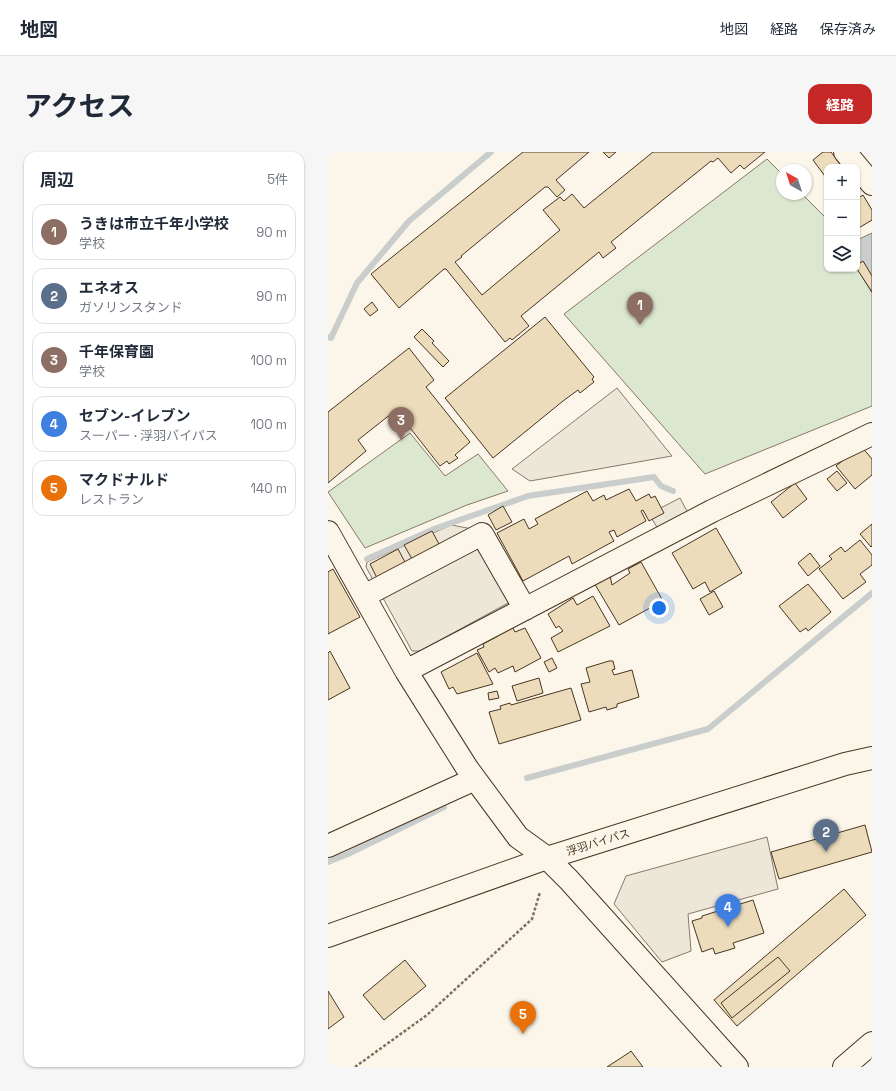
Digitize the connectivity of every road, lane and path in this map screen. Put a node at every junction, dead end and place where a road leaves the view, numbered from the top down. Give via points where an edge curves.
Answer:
1 (845, 152) edge
2 (872, 184) edge
3 (872, 434) edge
4 (328, 532) edge
5 (364, 596) junction
6 (525, 609) junction
7 (406, 671) junction
8 (872, 758) edge
9 (475, 779) junction
10 (328, 846) edge
11 (547, 858) junction
12 (540, 892) dead end
13 (328, 936) edge
14 (872, 1043) edge
15 (355, 1067) edge
16 (737, 1067) edge
17 (844, 1067) edge

1 - 2 main road
3 - 6 main road via 712,511
4 - 5 main road
5 - 6 main road via 482,534
5 - 7 main road
6 - 7 main road
7 - 9 main road
8 - 11 main road, 浮羽バイパス via 845,764
9 - 10 main road
9 - 11 main road via 518,837
11 - 13 main road, 浮羽バイパス
11 - 16 main road
12 - 15 path via 532,920 427,1015
14 - 17 main road

